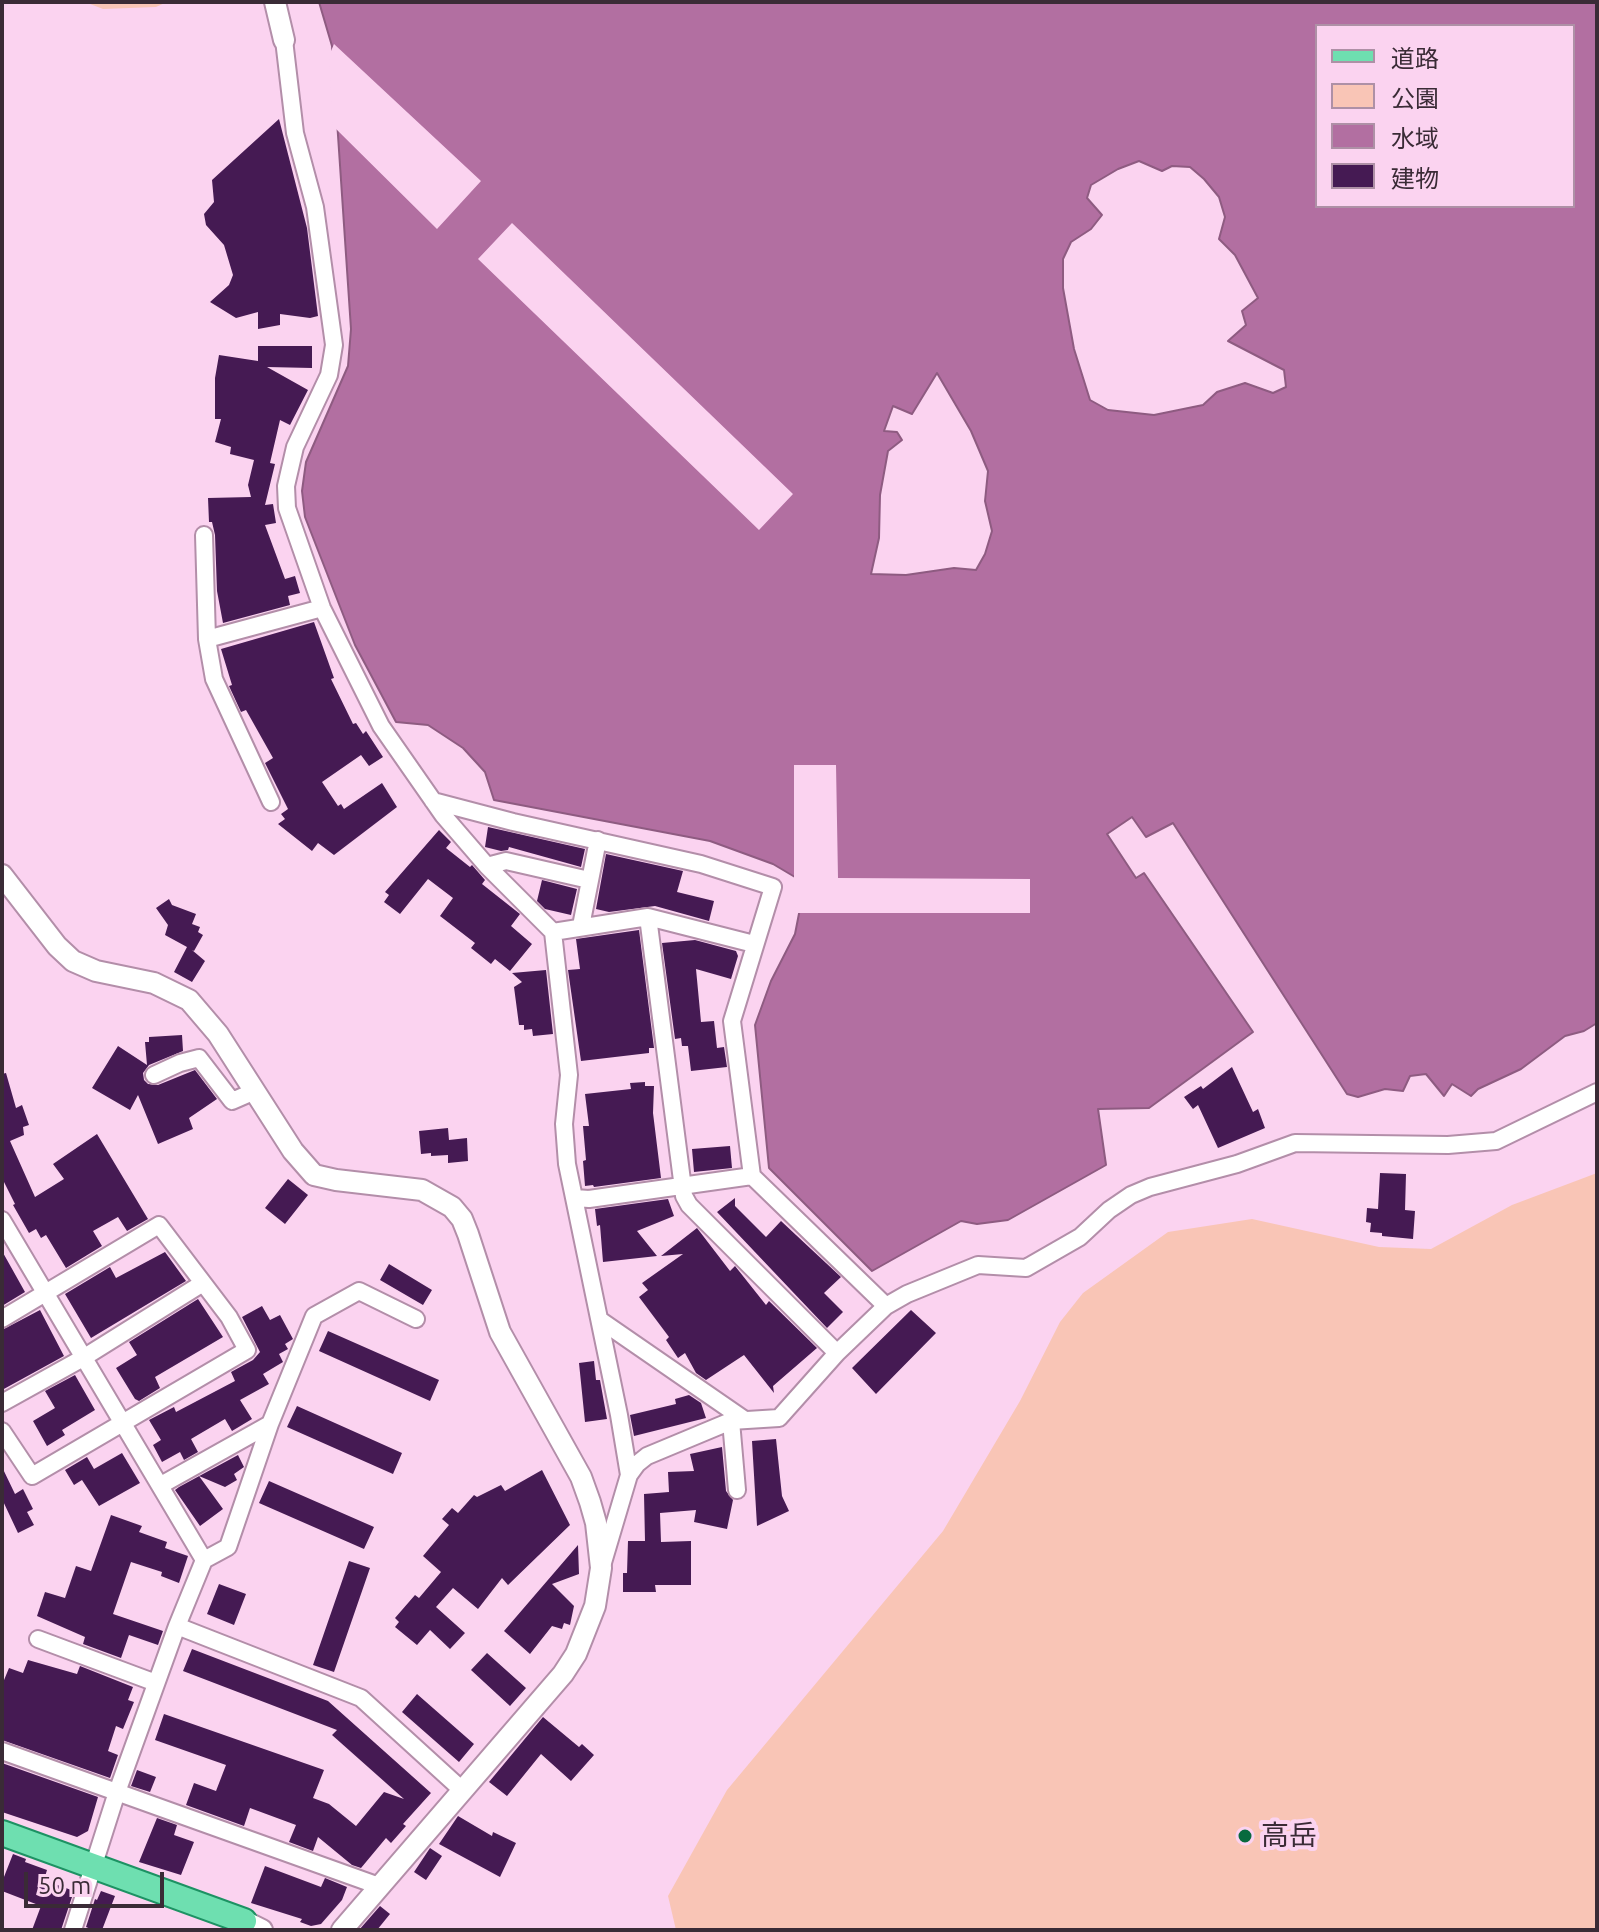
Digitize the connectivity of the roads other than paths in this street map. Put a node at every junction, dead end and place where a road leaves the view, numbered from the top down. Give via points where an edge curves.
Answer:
1 (275, 2) edge
2 (284, 40) joint
3 (204, 535) dead end
4 (322, 608) junction
5 (207, 639) junction
6 (433, 801) junction
7 (271, 802) dead end
8 (598, 840) junction
9 (487, 866) junction
10 (2, 875) edge
11 (589, 880) junction
12 (648, 917) junction
13 (581, 926) junction
14 (553, 932) junction
15 (754, 944) junction
16 (154, 1075) dead end
17 (255, 1091) junction
18 (1597, 1092) edge
19 (752, 1176) junction
20 (681, 1185) junction
21 (575, 1198) junction
22 (2, 1220) edge
23 (203, 1283) junction
24 (46, 1293) junction
25 (886, 1306) junction
26 (2, 1319) edge
27 (416, 1319) dead end
28 (600, 1320) junction
29 (837, 1353) junction
30 (83, 1358) junction
31 (2, 1403) edge
32 (738, 1421) junction
33 (122, 1422) junction
34 (270, 1424) junction
35 (2, 1431) edge
36 (629, 1475) junction
37 (161, 1485) junction
38 (737, 1490) dead end
39 (204, 1560) junction
40 (601, 1568) junction
41 (177, 1626) junction
42 (38, 1639) dead end
43 (156, 1683) junction
44 (2, 1751) edge
45 (462, 1790) junction
46 (117, 1792) junction
47 (2, 1833) edge
48 (94, 1868) junction
49 (379, 1886) junction
50 (244, 1928) edge
51 (73, 1930) edge
52 (342, 1930) edge

1 - 2 street
2 - 4 street via 295,133 315,207 334,345 329,375 295,447 286,486 293,529
3 - 5 street
4 - 5 street
4 - 6 street via 381,726
5 - 7 street via 214,679
6 - 8 street
6 - 9 street
8 - 11 street
8 - 15 street via 773,887
9 - 11 street via 506,861
9 - 14 street
10 - 17 street via 73,961 154,983 189,1000
11 - 13 street
12 - 13 street
12 - 15 street
12 - 20 street
13 - 14 street
14 - 21 street via 569,1075 567,1164
15 - 19 street via 732,1021
16 - 17 street via 199,1058 232,1101
17 - 40 street via 314,1175 422,1190 462,1219 500,1332 581,1477 596,1523
18 - 25 street via 1496,1141 1295,1143 1131,1195 1080,1237 1026,1268 978,1265
19 - 20 street
19 - 25 street
20 - 21 street
20 - 29 street via 689,1205
21 - 28 street
22 - 24 street
23 - 24 street via 159,1225
23 - 30 street
23 - 33 street via 247,1350
24 - 26 street
24 - 30 street
25 - 29 street
27 - 34 street via 359,1291 314,1316
28 - 32 street
28 - 36 street
29 - 32 street via 779,1418
30 - 31 street
30 - 33 street
32 - 36 street via 647,1456
32 - 38 street
33 - 35 street via 32,1476
33 - 37 street
34 - 37 street
34 - 39 street via 228,1547
36 - 40 street
37 - 39 street
39 - 41 street
40 - 45 street via 590,1624 569,1665
41 - 43 street
41 - 45 street via 361,1698
42 - 43 street
43 - 46 street
44 - 46 street
45 - 49 street
46 - 48 street
46 - 49 street
47 - 48 main road
48 - 50 main road
48 - 51 street
49 - 52 street

